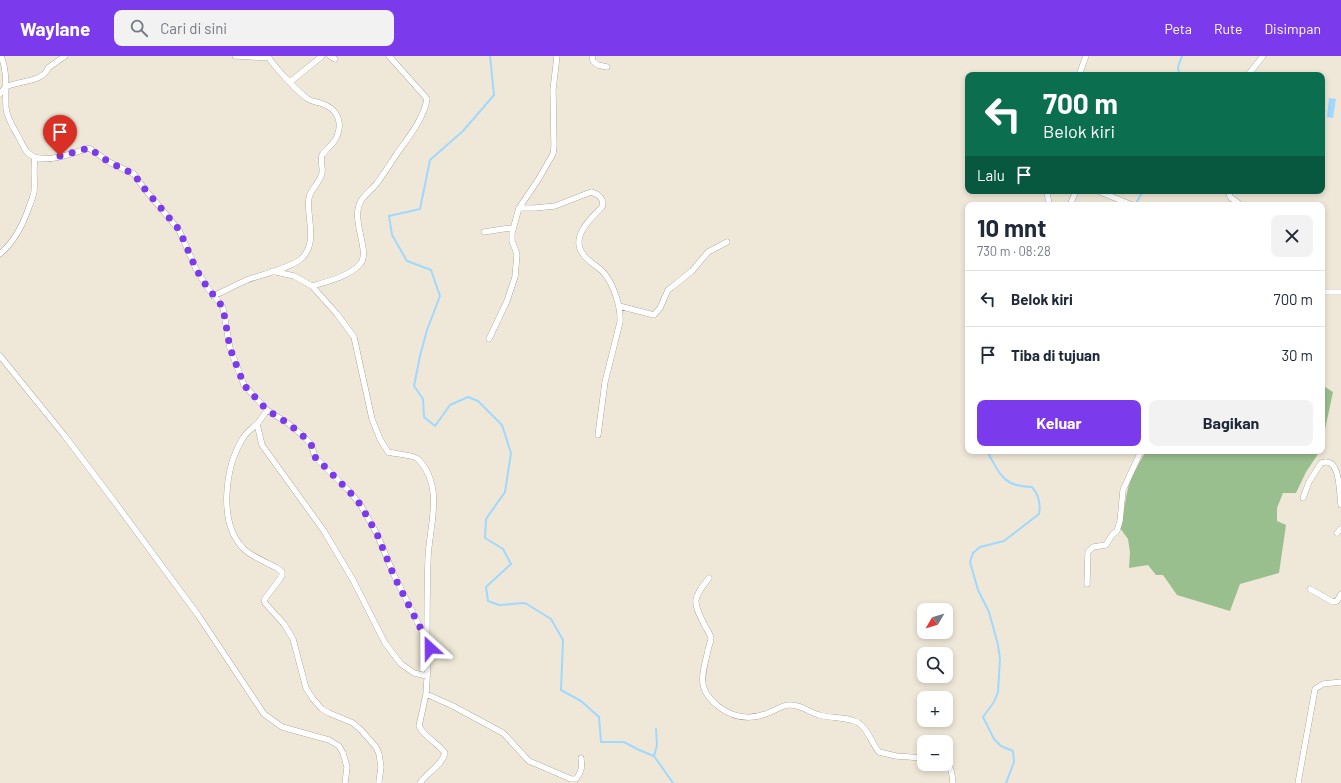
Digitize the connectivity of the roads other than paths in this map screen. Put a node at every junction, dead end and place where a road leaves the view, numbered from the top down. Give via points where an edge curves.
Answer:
1 (2, 56) edge
2 (65, 56) edge
3 (235, 56) edge
4 (322, 56) edge
5 (389, 56) edge
6 (557, 56) edge
7 (592, 56) edge
8 (1086, 56) edge
9 (1263, 56) edge
10 (268, 57) edge
11 (607, 67) dead end
12 (1080, 72) edge
13 (1250, 72) edge
14 (290, 82) junction
15 (6, 87) junction
16 (0, 94) edge
17 (35, 157) junction
18 (1105, 194) edge
19 (1230, 194) edge
20 (1125, 202) edge
21 (1237, 202) edge
22 (520, 208) junction
23 (513, 228) junction
24 (484, 232) dead end
25 (727, 242) dead end
26 (0, 254) edge
27 (272, 271) junction
28 (312, 286) junction
29 (1325, 292) edge
30 (1341, 292) edge
31 (213, 296) junction
32 (618, 306) junction
33 (489, 339) dead end
34 (0, 356) edge
35 (267, 410) junction
36 (257, 424) junction
37 (598, 435) dead end
38 (1140, 454) edge
39 (1303, 498) dead end
40 (1341, 505) edge
41 (709, 578) dead end
42 (1087, 584) dead end
43 (1310, 589) dead end
44 (1341, 594) edge
45 (427, 641) junction
46 (428, 676) junction
47 (1341, 682) edge
48 (426, 694) junction
49 (580, 758) dead end
50 (917, 758) edge
51 (951, 771) edge
52 (345, 783) edge
53 (379, 783) edge
54 (420, 783) edge
55 (953, 783) edge
56 (1298, 783) edge

1 - 15 street
2 - 15 street via 39,77
3 - 10 street
4 - 14 street
5 - 28 street via 427,99 426,104 418,123 378,182 360,202 358,230 364,253 361,263 342,276
6 - 22 street via 553,90 553,154
7 - 11 street via 598,65
8 - 12 street
9 - 13 street
10 - 14 street
14 - 27 street via 307,99 333,108 340,125 336,138 322,155 322,173 310,196 311,230 308,249 298,261
15 - 16 street
15 - 17 street via 6,108 10,122 28,152
17 - 26 street via 33,198 19,231
17 - 31 street via 49,159 89,148 109,162 132,173 179,230 196,269
18 - 20 street
19 - 21 street
22 - 23 street
22 - 32 street via 556,206 593,192 599,196 603,206 585,226 580,236 580,245 584,256 605,274
23 - 24 street
23 - 33 street via 512,241 517,254 515,277
25 - 32 street via 708,252 692,272 668,290 654,315
27 - 28 street via 294,276
27 - 31 street
28 - 45 street via 338,314 354,337 372,419 384,446 388,452 416,457 432,483 434,507 428,558
29 - 30 street
31 - 35 street via 225,314 230,348 242,382
32 - 37 street via 620,322 604,388
34 - 52 street via 111,497 198,615 264,714 282,727 329,740 339,746 347,767
35 - 36 street
35 - 45 street via 289,424 311,444 315,457 360,504 377,534 394,576
36 - 46 street via 262,445 324,531 393,656 414,673
36 - 53 street via 242,438 230,475 227,495 229,523 245,550 282,572 282,576 264,600 265,603 284,624 293,639 306,688 314,700 326,711 353,723 376,747 381,767
38 - 42 street via 1123,490 1117,530 1107,544 1093,547 1088,552
39 - 40 street via 1321,463 1328,462 1338,471
41 - 50 street via 695,601 699,616 711,639 702,681 707,695 714,703 739,716 760,716 788,705 806,708 820,716 848,719 861,725 879,752
43 - 44 street via 1333,602 1337,601
45 - 46 street via 430,653
46 - 48 street
47 - 56 street via 1323,684 1315,689
48 - 49 street via 503,734 529,761 540,767 576,779 582,767
48 - 54 street via 419,726 445,753 439,764
51 - 55 street

